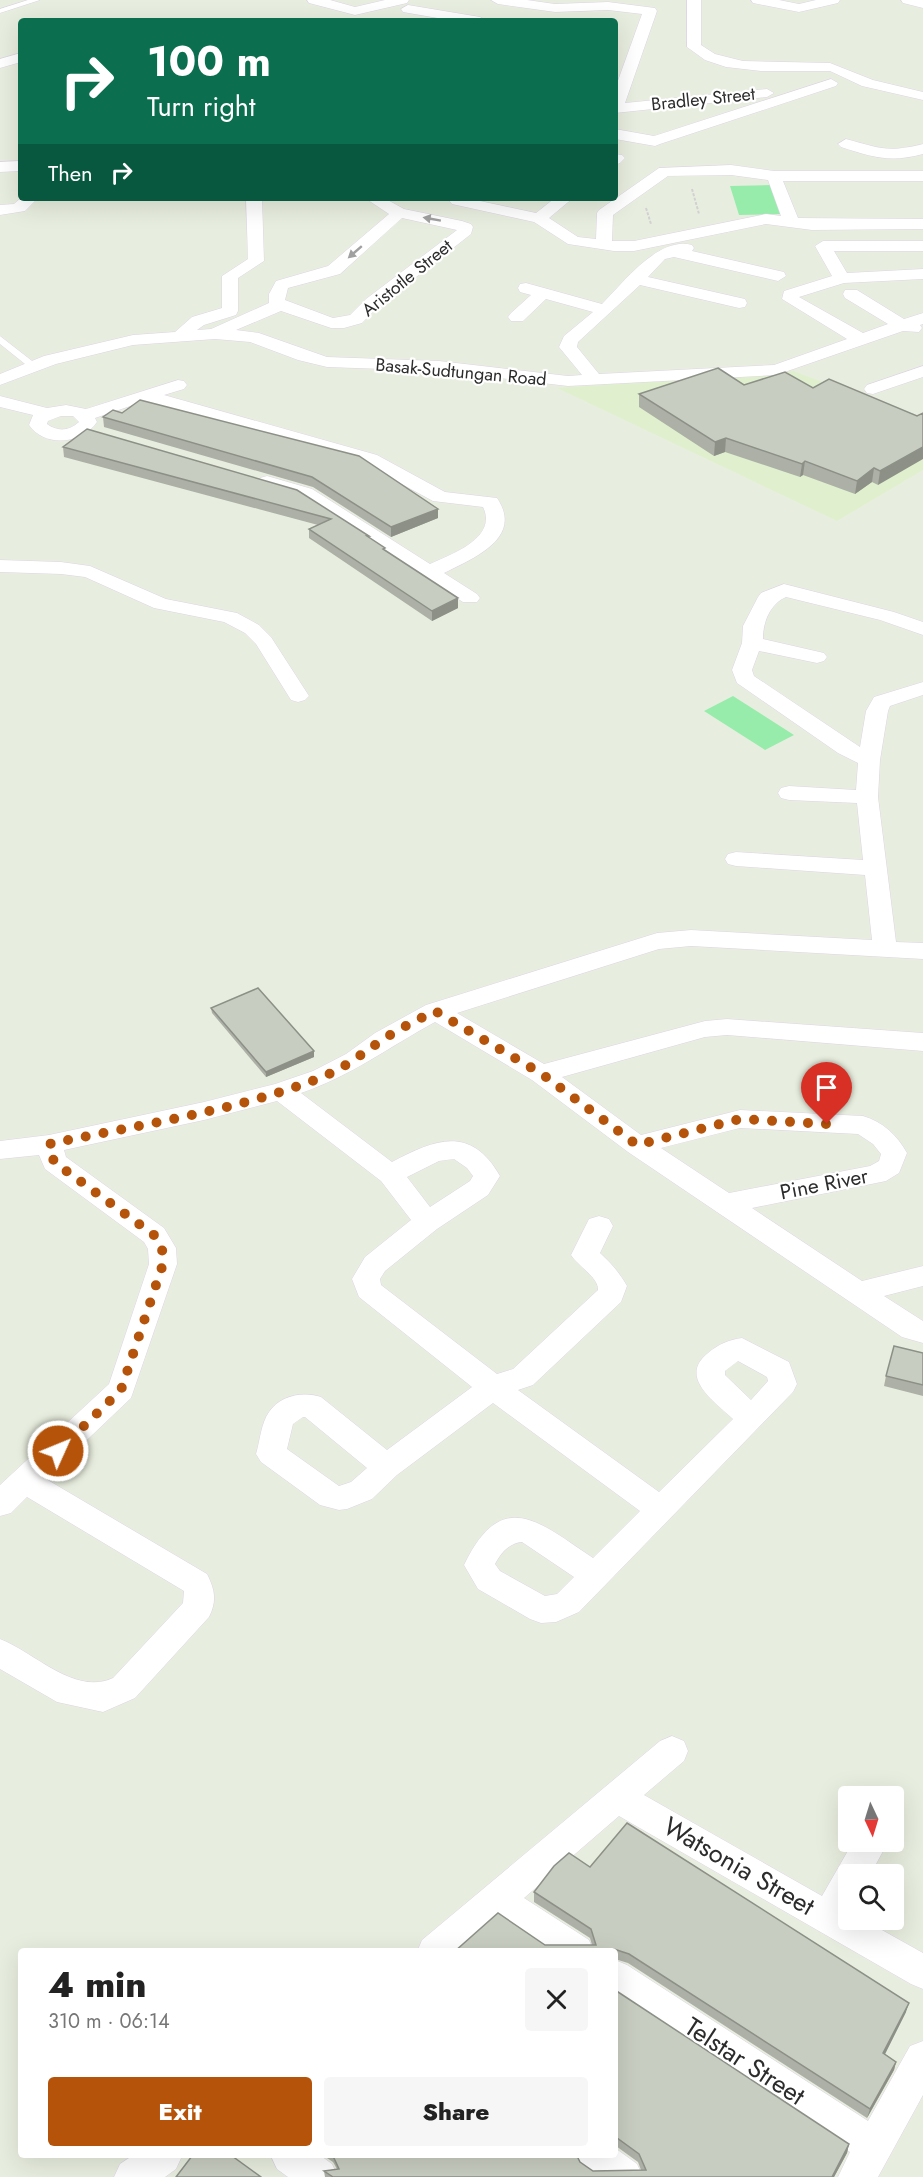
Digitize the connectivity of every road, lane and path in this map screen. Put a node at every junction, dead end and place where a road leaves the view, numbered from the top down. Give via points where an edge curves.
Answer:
1 (36, 0) edge
2 (314, 0) edge
3 (498, 0) edge
4 (694, 0) edge
5 (758, 0) edge
6 (833, 0) edge
7 (908, 0) edge
8 (923, 3) edge
9 (527, 4) junction
10 (407, 7) edge
11 (589, 7) junction
12 (0, 11) edge
13 (355, 16) edge
14 (464, 18) edge
15 (520, 18) edge
16 (584, 18) edge
17 (18, 58) edge
18 (0, 64) edge
19 (622, 71) edge
20 (831, 82) dead end
21 (618, 92) edge
22 (790, 96) junction
23 (923, 96) edge
24 (618, 108) edge
25 (618, 135) edge
26 (846, 144) dead end
27 (921, 153) edge
28 (18, 166) edge
29 (0, 167) edge
30 (687, 170) junction
31 (774, 176) junction
32 (923, 176) edge
33 (639, 188) junction
34 (27, 201) edge
35 (254, 201) edge
36 (378, 201) edge
37 (458, 201) edge
38 (560, 201) edge
39 (488, 202) edge
40 (0, 210) edge
41 (399, 213) junction
42 (539, 218) junction
43 (791, 222) junction
44 (923, 224) edge
45 (704, 232) junction
46 (762, 236) dead end
47 (657, 242) junction
48 (604, 245) junction
49 (923, 246) edge
50 (674, 252) junction
51 (923, 274) edge
52 (778, 276) dead end
53 (842, 278) junction
54 (637, 279) junction
55 (526, 288) dead end
56 (543, 293) junction
57 (851, 294) dead end
58 (278, 303) junction
59 (740, 303) dead end
60 (605, 310) junction
61 (296, 312) junction
62 (517, 317) dead end
63 (923, 318) edge
64 (903, 326) junction
65 (923, 333) edge
66 (214, 334) junction
67 (178, 336) junction
68 (253, 337) junction
69 (0, 339) edge
70 (862, 340) junction
71 (923, 340) edge
72 (33, 366) junction
73 (923, 371) edge
74 (0, 380) edge
75 (595, 380) junction
76 (178, 385) dead end
77 (873, 389) dead end
78 (146, 396) junction
79 (0, 401) edge
80 (0, 414) edge
81 (43, 418) junction
82 (84, 422) junction
83 (105, 436) edge
84 (250, 477) edge
85 (0, 553) edge
86 (10, 567) edge
87 (430, 572) junction
88 (470, 597) dead end
89 (923, 629) edge
90 (752, 643) junction
91 (817, 657) dead end
92 (923, 688) edge
93 (298, 696) dead end
94 (869, 760) junction
95 (789, 793) dead end
96 (867, 797) junction
97 (736, 859) dead end
98 (876, 868) junction
99 (885, 949) junction
100 (923, 951) edge
101 (435, 1011) junction
102 (923, 1042) edge
103 (542, 1074) junction
104 (281, 1091) junction
105 (49, 1144) junction
106 (637, 1145) junction
107 (0, 1150) edge
108 (390, 1174) junction
109 (724, 1203) junction
110 (427, 1222) junction
111 (599, 1226) dead end
112 (923, 1276) edge
113 (857, 1293) junction
114 (923, 1332) edge
115 (493, 1387) junction
116 (751, 1419) dead end
117 (387, 1467) dead end
118 (26, 1482) junction
119 (0, 1504) edge
120 (660, 1510) junction
121 (594, 1575) dead end
122 (0, 1653) edge
123 (672, 1751) dead end
124 (616, 1797) junction
125 (496, 1899) junction
126 (838, 1900) edge
127 (828, 1917) junction
128 (439, 1948) edge
129 (571, 1948) edge
130 (923, 1972) edge
131 (618, 1979) edge
132 (923, 2059) edge
133 (874, 2146) junction
134 (160, 2158) edge
135 (293, 2158) edge
136 (597, 2158) edge
137 (133, 2177) edge
138 (319, 2177) edge
139 (624, 2177) edge
140 (857, 2177) edge

1 - 12 lane
2 - 13 street
3 - 9 street
4 - 23 street via 694,47 702,53 765,69 831,68 858,80
5 - 6 street via 798,8
7 - 8 street
9 - 11 street
9 - 15 street
10 - 13 street
10 - 14 street
11 - 16 street
11 - 19 street via 650,11
17 - 18 street
19 - 21 street
20 - 22 street
22 - 24 street, Bradley Street via 767,93
22 - 25 street via 655,141
26 - 27 street via 890,157
28 - 29 street
30 - 31 street via 731,170
30 - 33 street via 664,171
30 - 45 path
31 - 32 street
31 - 43 street
33 - 47 path
33 - 48 street via 605,213
34 - 40 street via 19,208
35 - 67 street via 256,261 230,276 230,311 198,321
36 - 41 street
37 - 39 street
38 - 42 street
39 - 42 street
41 -> 58 street via 334,270 282,285
61 -> 41 street, Aristotle Street via 331,323 356,320 372,303 465,231 465,227
42 - 48 street via 574,241
43 - 44 street
43 - 45 street via 766,219
45 - 47 street
46 - 50 street via 739,234
47 - 48 street
49 - 53 street via 823,246
50 - 52 street
50 - 54 street via 659,256
51 - 53 street
53 - 70 street via 789,297
54 - 59 street
54 - 60 street
55 - 56 street
56 - 60 street
56 - 62 street
57 - 64 street
58 - 61 street, Aristotle Street
58 - 66 street
60 - 75 street via 570,340 568,347
61 - 68 street via 259,330
63 - 64 street, Basak-Sudtungan Road
64 - 65 street
64 - 70 street, Basak-Sudtungan Road
64 - 71 street
66 - 67 street, Basak-Sudtungan Road
66 - 68 street, Basak-Sudtungan Road
67 - 72 street, Basak-Sudtungan Road via 133,340
68 - 75 street, Basak-Sudtungan Road via 327,362 439,366 568,381
69 - 72 lane
70 - 75 street, Basak-Sudtungan Road via 776,370
72 - 74 street, Basak-Sudtungan Road
73 - 77 street
76 - 78 street
78 - 82 street
78 - 87 street via 370,459 440,497 490,502 496,510 498,525 489,538
79 - 81 street
80 - 81 street
81 - 82 street via 40,429 52,434 69,434
82 - 83 street
84 - 87 street via 306,493
85 - 86 street
86 - 93 street via 90,572 161,604 230,616 264,640
87 - 88 street
89 - 90 street via 888,616 784,590 764,603 753,626
90 - 91 street
90 - 94 street via 741,670 744,679
92 - 94 street via 882,702
94 - 96 street
95 - 96 street
96 - 98 street
97 - 98 street
98 - 99 street
99 - 100 street
99 - 101 street via 692,938 657,941
101 - 103 street
101 - 104 street via 355,1060
102 - 103 street via 727,1027 705,1029
103 - 106 street
104 - 105 street
104 - 108 street
105 - 107 street
105 - 118 street via 54,1162 154,1235 162,1248 163,1264 121,1390
106 - 109 street
106 - 109 street, Pine River via 740,1119 770,1120 863,1125 882,1137 894,1154 890,1166 877,1174
108 - 110 street
108 - 110 street via 437,1151 459,1149 478,1161 487,1176 479,1188
109 - 113 street
110 - 115 street via 375,1264 366,1279 369,1290
111 - 115 street via 585,1255 607,1276 613,1286 610,1295 524,1377
112 - 113 street
113 - 114 street via 912,1329
115 - 117 street
115 - 120 street
116 - 120 street
118 - 119 street
118 - 122 street via 196,1583 200,1594 198,1608 124,1688 103,1698 68,1692
120 - 121 street
123 - 124 street
124 - 125 street
124 - 127 street, Watsonia Street
125 - 128 street
125 - 129 street
126 - 127 street
127 - 130 street, Watsonia Street
131 - 133 street, Telstar Street
132 - 133 street
133 - 140 street
134 - 137 street
135 - 138 street
136 - 139 street

